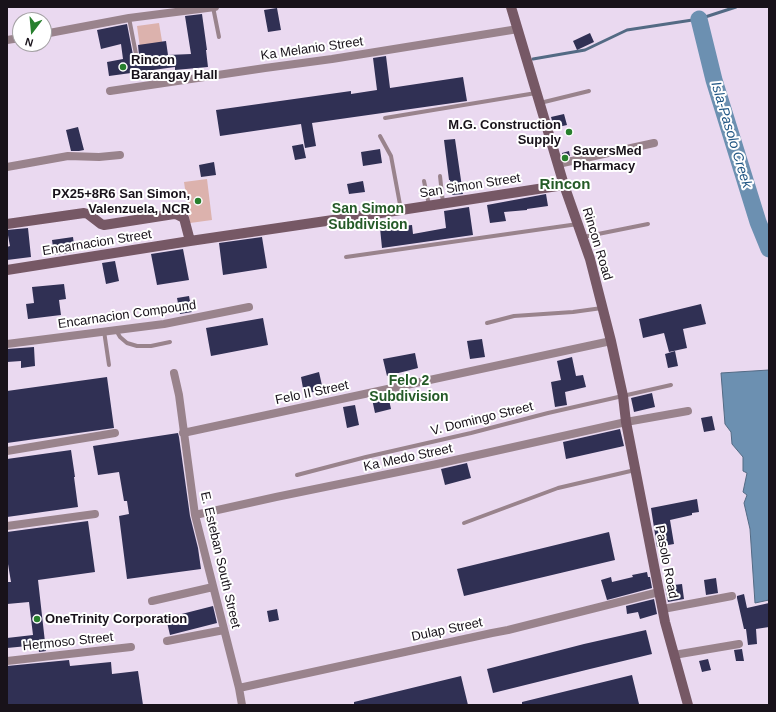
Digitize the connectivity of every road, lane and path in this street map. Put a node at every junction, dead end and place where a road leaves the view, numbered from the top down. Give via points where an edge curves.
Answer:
1 (214, 7) edge
2 (511, 7) edge
3 (129, 18) junction
4 (518, 29) junction
5 (52, 32) edge
6 (219, 37) dead end
7 (136, 54) dead end
8 (110, 91) dead end
9 (589, 91) dead end
10 (537, 93) junction
11 (540, 104) junction
12 (385, 118) dead end
13 (380, 136) dead end
14 (654, 143) dead end
15 (120, 155) dead end
16 (558, 164) junction
17 (7, 167) edge
18 (440, 176) dead end
19 (424, 181) dead end
20 (564, 184) junction
21 (443, 204) junction
22 (429, 206) junction
23 (401, 210) junction
24 (7, 224) edge
25 (578, 224) junction
26 (648, 224) dead end
27 (583, 237) junction
28 (190, 241) junction
29 (346, 257) dead end
30 (7, 270) edge
31 (250, 307) dead end
32 (602, 308) junction
33 (487, 323) dead end
34 (116, 330) junction
35 (104, 331) junction
36 (611, 341) junction
37 (170, 342) dead end
38 (7, 344) edge
39 (109, 365) dead end
40 (174, 372) dead end
41 (671, 385) dead end
42 (622, 396) junction
43 (688, 411) dead end
44 (626, 422) junction
45 (115, 433) dead end
46 (183, 433) junction
47 (7, 451) edge
48 (635, 470) junction
49 (297, 475) dead end
50 (95, 514) dead end
51 (195, 515) junction
52 (464, 523) dead end
53 (7, 526) edge
54 (213, 587) junction
55 (659, 592) junction
56 (732, 596) dead end
57 (152, 601) dead end
58 (663, 609) junction
59 (224, 630) junction
60 (167, 641) dead end
61 (739, 644) dead end
62 (131, 647) dead end
63 (674, 655) junction
64 (7, 661) edge
65 (239, 688) junction
66 (242, 705) edge
67 (688, 705) edge

1 - 3 street
1 - 6 lane
2 - 4 street, Rincon Road
3 - 5 street
3 - 7 lane
4 - 8 street, Ka Melanio Street
4 - 10 street, Rincon Road
9 - 11 lane
10 - 11 street, Rincon Road
10 - 12 lane
11 - 16 street, Rincon Road
13 - 23 lane via 391,156
14 - 16 street
15 - 17 street via 68,156
16 - 20 street, Rincon Road
18 - 21 lane
19 - 22 lane
20 - 21 street, San Simon Street
20 - 25 street, Rincon Road
21 - 22 street, San Simon Street
22 - 23 street, San Simon Street
23 - 28 street, San Simon Street
24 - 28 street via 84,213 104,225 178,214 184,218
25 - 27 street, Rincon Road
25 - 29 lane
26 - 27 lane
27 - 32 street, Rincon Road
28 - 30 street, Encarnacion Street
31 - 34 street, Encarnacion Compound via 164,324
32 - 33 lane via 519,316
32 - 36 street, Rincon Road
34 - 35 street, Encarnacion Compound
34 - 37 lane via 127,343 137,346
35 - 38 street, Encarnacion Compound
35 - 39 lane
36 - 42 street, Rincon Road
36 - 46 street, Felo II Street
40 - 46 street, E. Esteban South Street
41 - 42 lane, V. Domingo Street
42 - 44 street, Rincon Road
42 - 49 lane, V. Domingo Street
43 - 44 street, Ka Medo Street
44 - 48 street, Pasolo Road
44 - 51 street, Ka Medo Street
45 - 47 street
46 - 51 street, E. Esteban South Street
48 - 52 lane via 558,488
48 - 55 street, Pasolo Road
50 - 53 street
51 - 54 street, E. Esteban South Street
54 - 57 street
54 - 59 street, E. Esteban South Street
55 - 58 street, Pasolo Road
55 - 65 street, Dulap Street via 508,630
56 - 58 street
58 - 63 street, Pasolo Road
59 - 60 street
59 - 65 street, E. Esteban South Street
61 - 63 street
62 - 64 street, Hermoso Street
63 - 67 street, Pasolo Road
65 - 66 street, E. Esteban South Street

